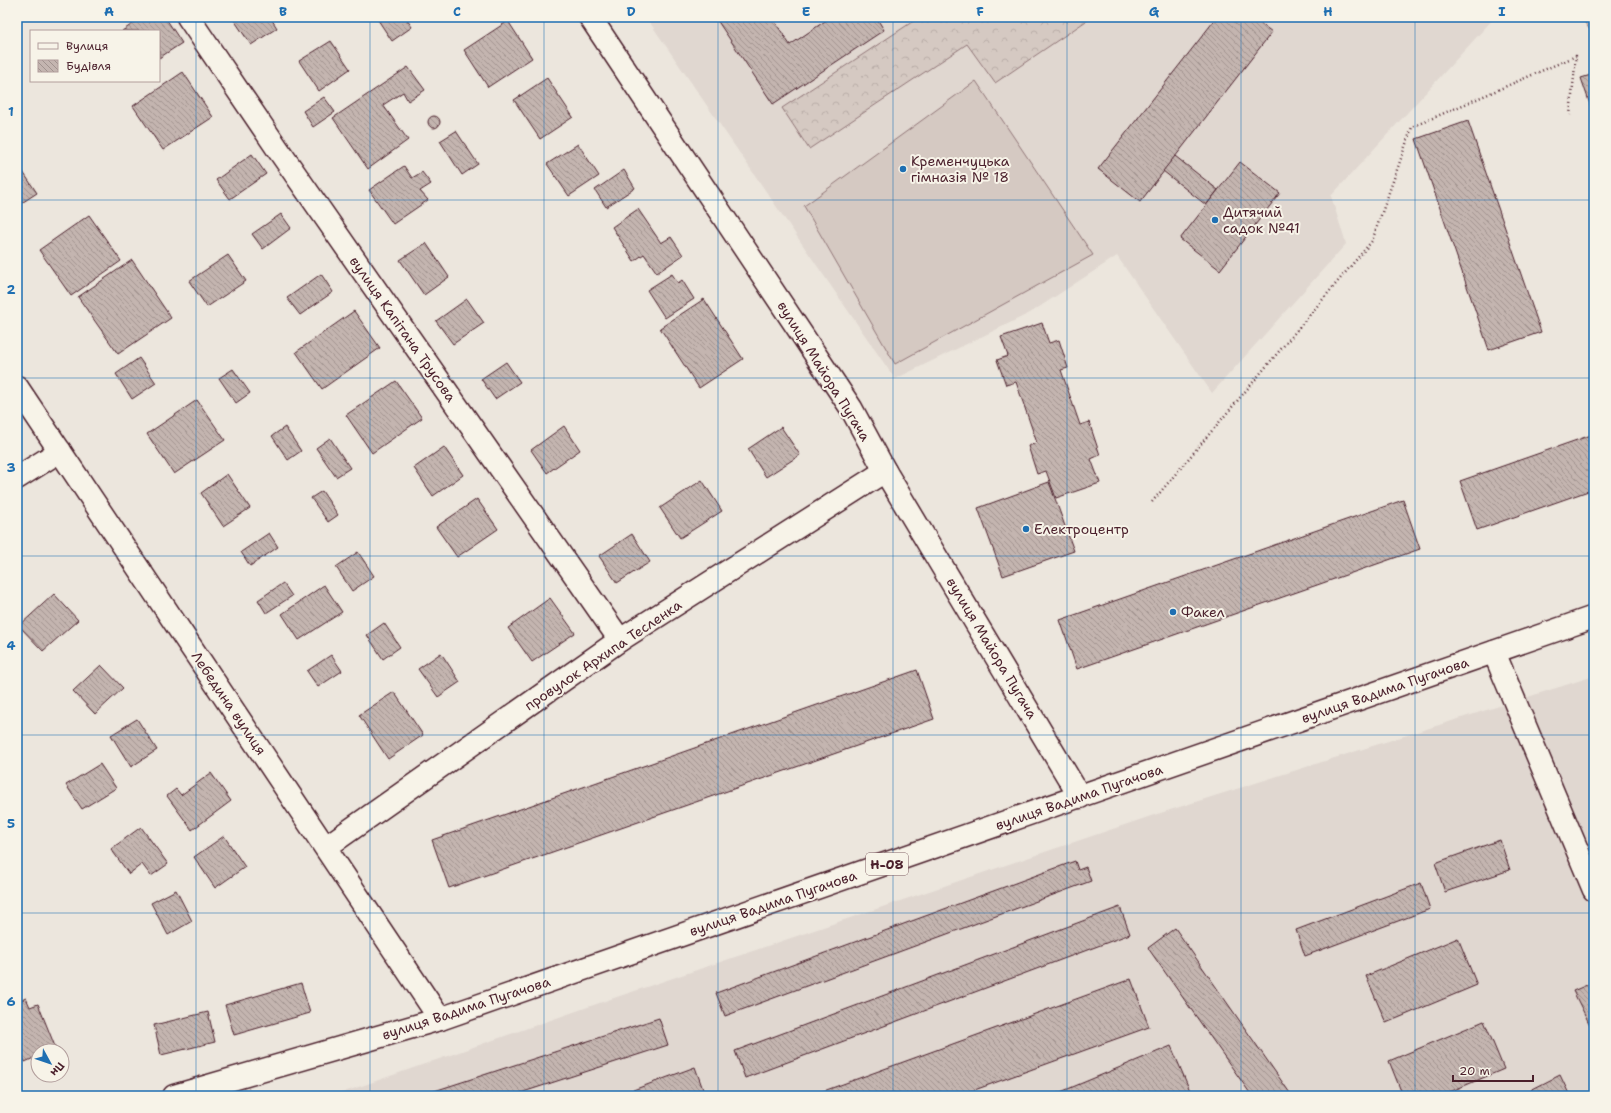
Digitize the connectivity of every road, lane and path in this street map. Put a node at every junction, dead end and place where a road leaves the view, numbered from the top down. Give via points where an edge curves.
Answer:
1 (188, 17) edge
2 (590, 17) edge
3 (1570, 114) dead end
4 (17, 387) edge
5 (60, 451) junction
6 (885, 471) junction
7 (17, 478) edge
8 (1152, 502) dead end
9 (1594, 617) edge
10 (620, 640) junction
11 (1494, 652) junction
12 (1080, 797) junction
13 (326, 847) junction
14 (1594, 890) edge
15 (440, 1018) junction
16 (174, 1096) edge

1 - 10 street, вулиця Капітана Трусова via 286,162
2 - 6 street, вулиця Майора Пугача via 851,408
3 - 8 path via 1576,56 1412,127 1372,241
4 - 5 street, Лебедина вулиця
5 - 7 street
5 - 13 street, Лебедина вулиця
6 - 10 street, провулок Архипа Тесленка
6 - 12 street, вулиця Майора Пугача
9 - 11 street, вулиця Вадима Пугачова / Н-08
10 - 13 street, провулок Архипа Тесленка
11 - 12 street, вулиця Вадима Пугачова / Н-08
11 - 14 street
12 - 15 street, вулиця Вадима Пугачова / Н-08
13 - 15 street, Лебедина вулиця
15 - 16 street, вулиця Вадима Пугачова / Н-08

